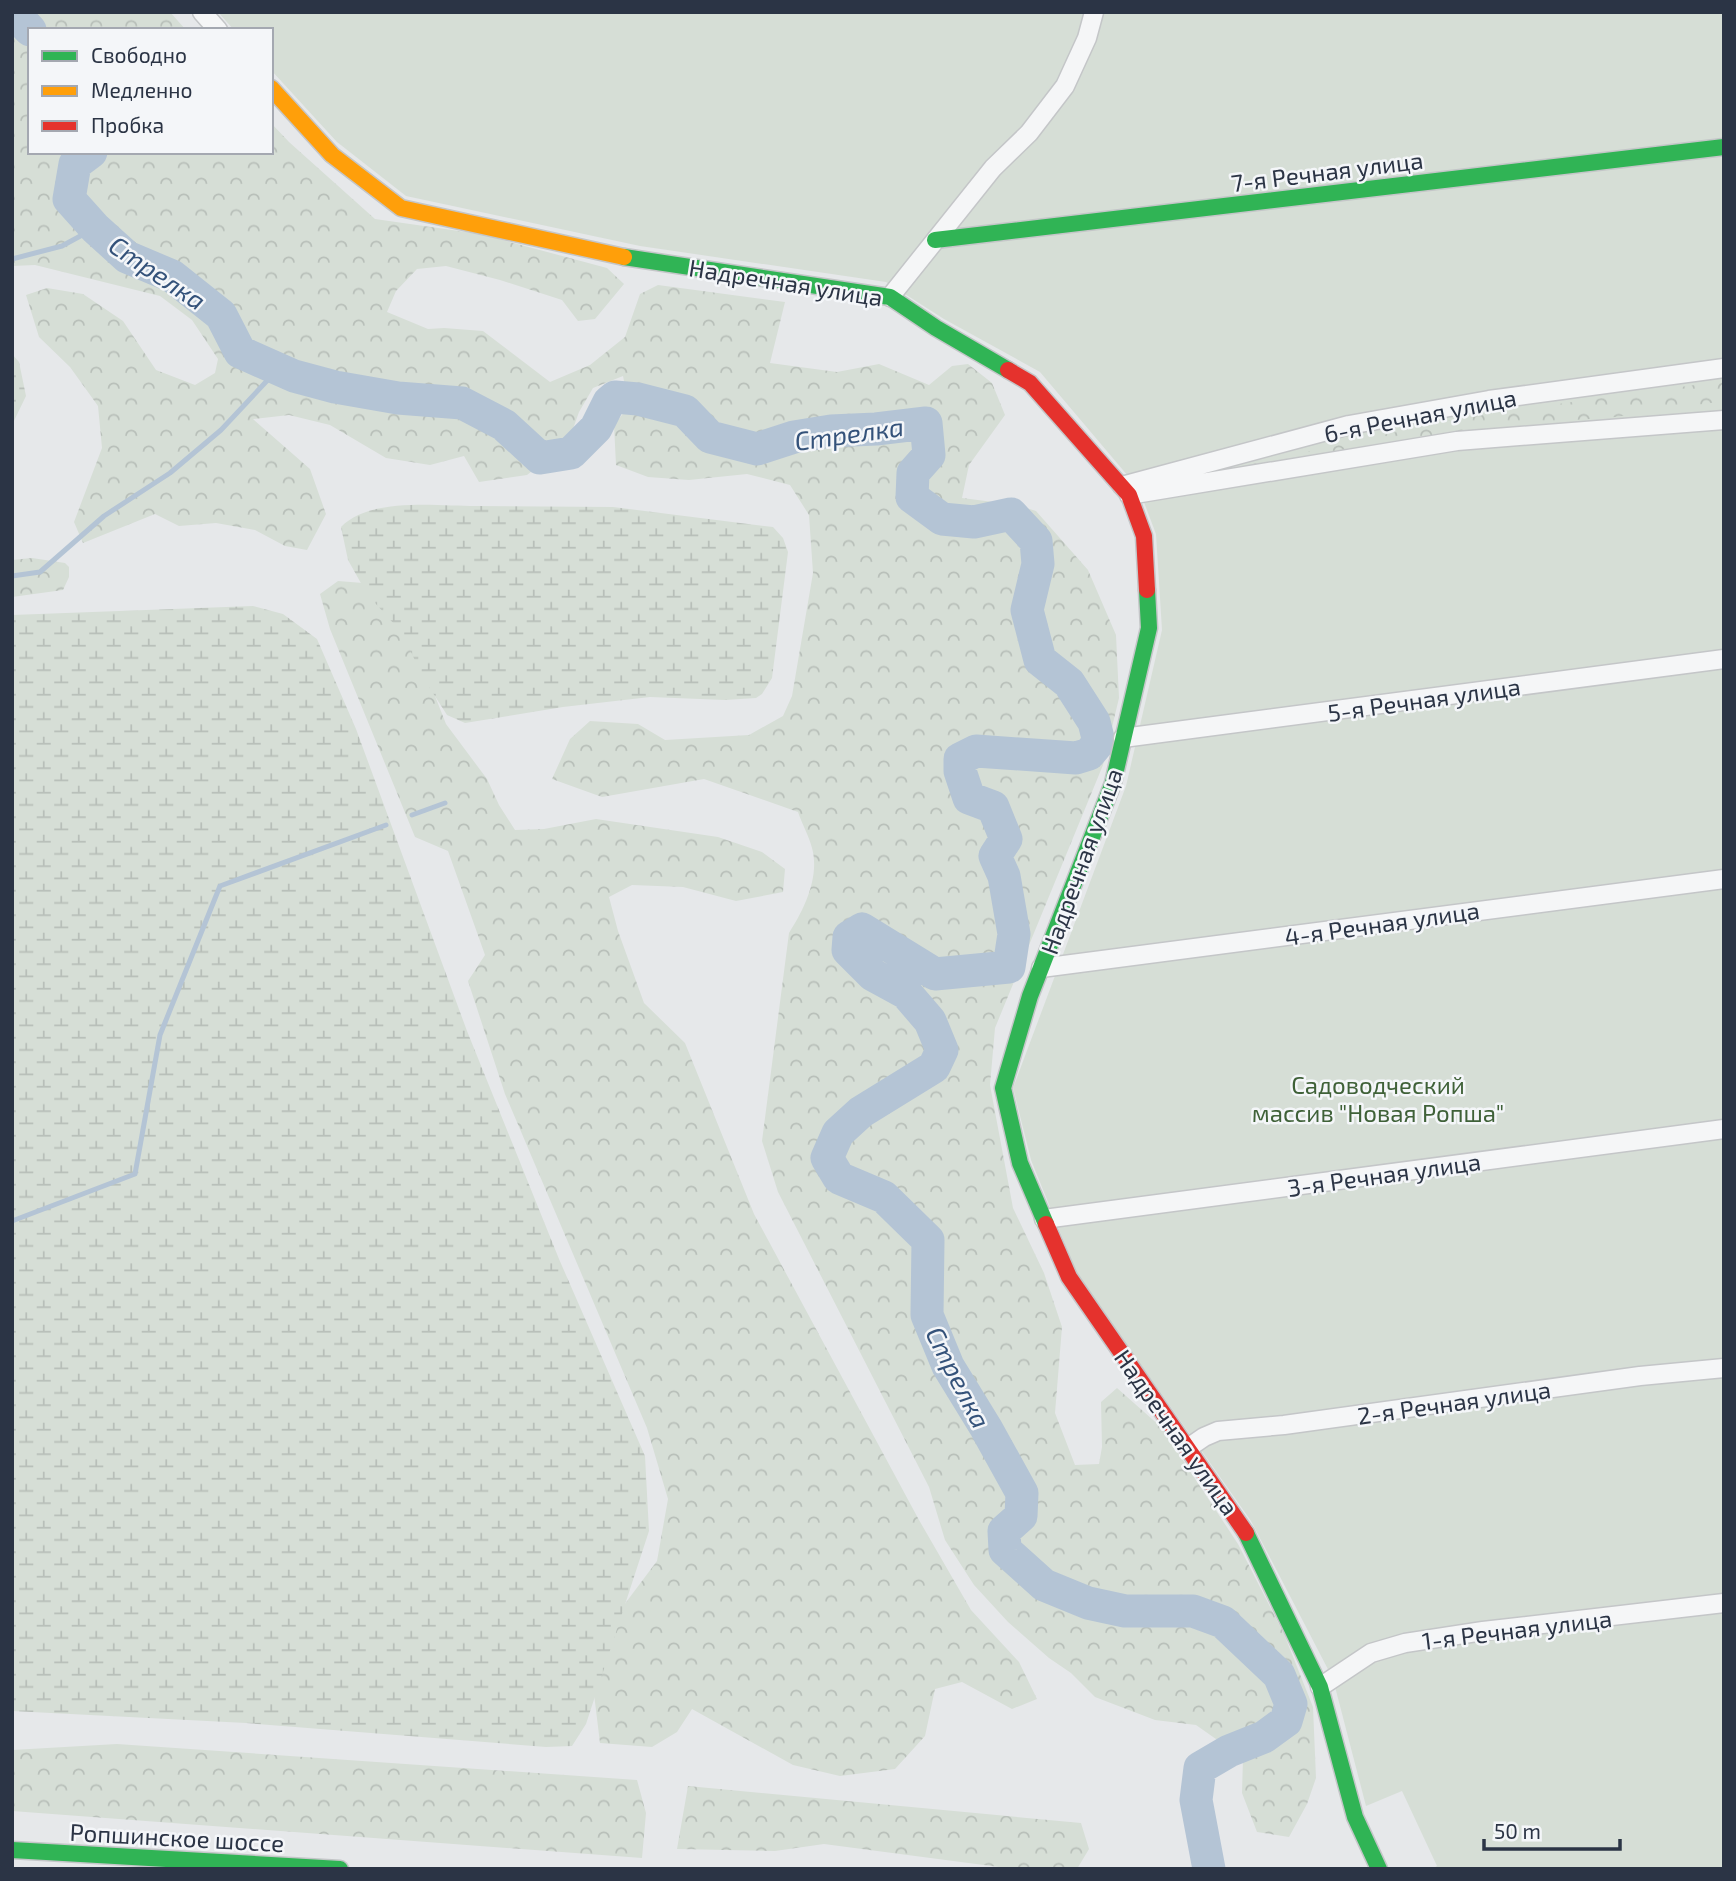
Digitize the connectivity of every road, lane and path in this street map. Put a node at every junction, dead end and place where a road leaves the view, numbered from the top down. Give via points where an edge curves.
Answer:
1 (202, 12) edge
2 (1094, 12) edge
3 (216, 28) edge
4 (273, 90) edge
5 (1724, 147) edge
6 (935, 240) junction
7 (890, 297) junction
8 (1724, 369) edge
9 (1724, 420) edge
10 (1125, 491) junction
11 (1724, 659) edge
12 (1123, 738) junction
13 (1724, 879) edge
14 (1041, 968) junction
15 (1724, 1129) edge
16 (1044, 1219) junction
17 (1724, 1368) edge
18 (1188, 1448) junction
19 (1724, 1603) edge
20 (1320, 1687) junction
21 (12, 1850) edge
22 (340, 1869) edge
23 (1379, 1869) edge

1 - 3 street
2 - 6 street via 1065,86
4 - 7 street, Надречная улица via 332,155 401,208 643,261
5 - 6 street, 7-я Речная улица
6 - 7 street
7 - 10 street, Надречная улица via 1030,383
8 - 10 street, 6-я Речная улица via 1489,400 1349,425
9 - 10 street, 6-я Речная улица via 1457,441
10 - 12 street, Надречная улица via 1144,536 1149,628
11 - 12 street, 5-я Речная улица
12 - 14 street, Надречная улица via 1113,783
13 - 14 street, 4-я Речная улица
14 - 16 street, Надречная улица via 1003,1088 1020,1163
15 - 16 street, 3-я Речная улица
16 - 18 street, Надречная улица via 1069,1277
17 - 18 street, 2-я Речная улица via 1219,1431
18 - 20 street, Надречная улица via 1243,1526
19 - 20 street, 1-я Речная улица via 1405,1643 1371,1653
20 - 23 street, Надречная улица via 1355,1817
21 - 22 street, Ропшинское шоссе

